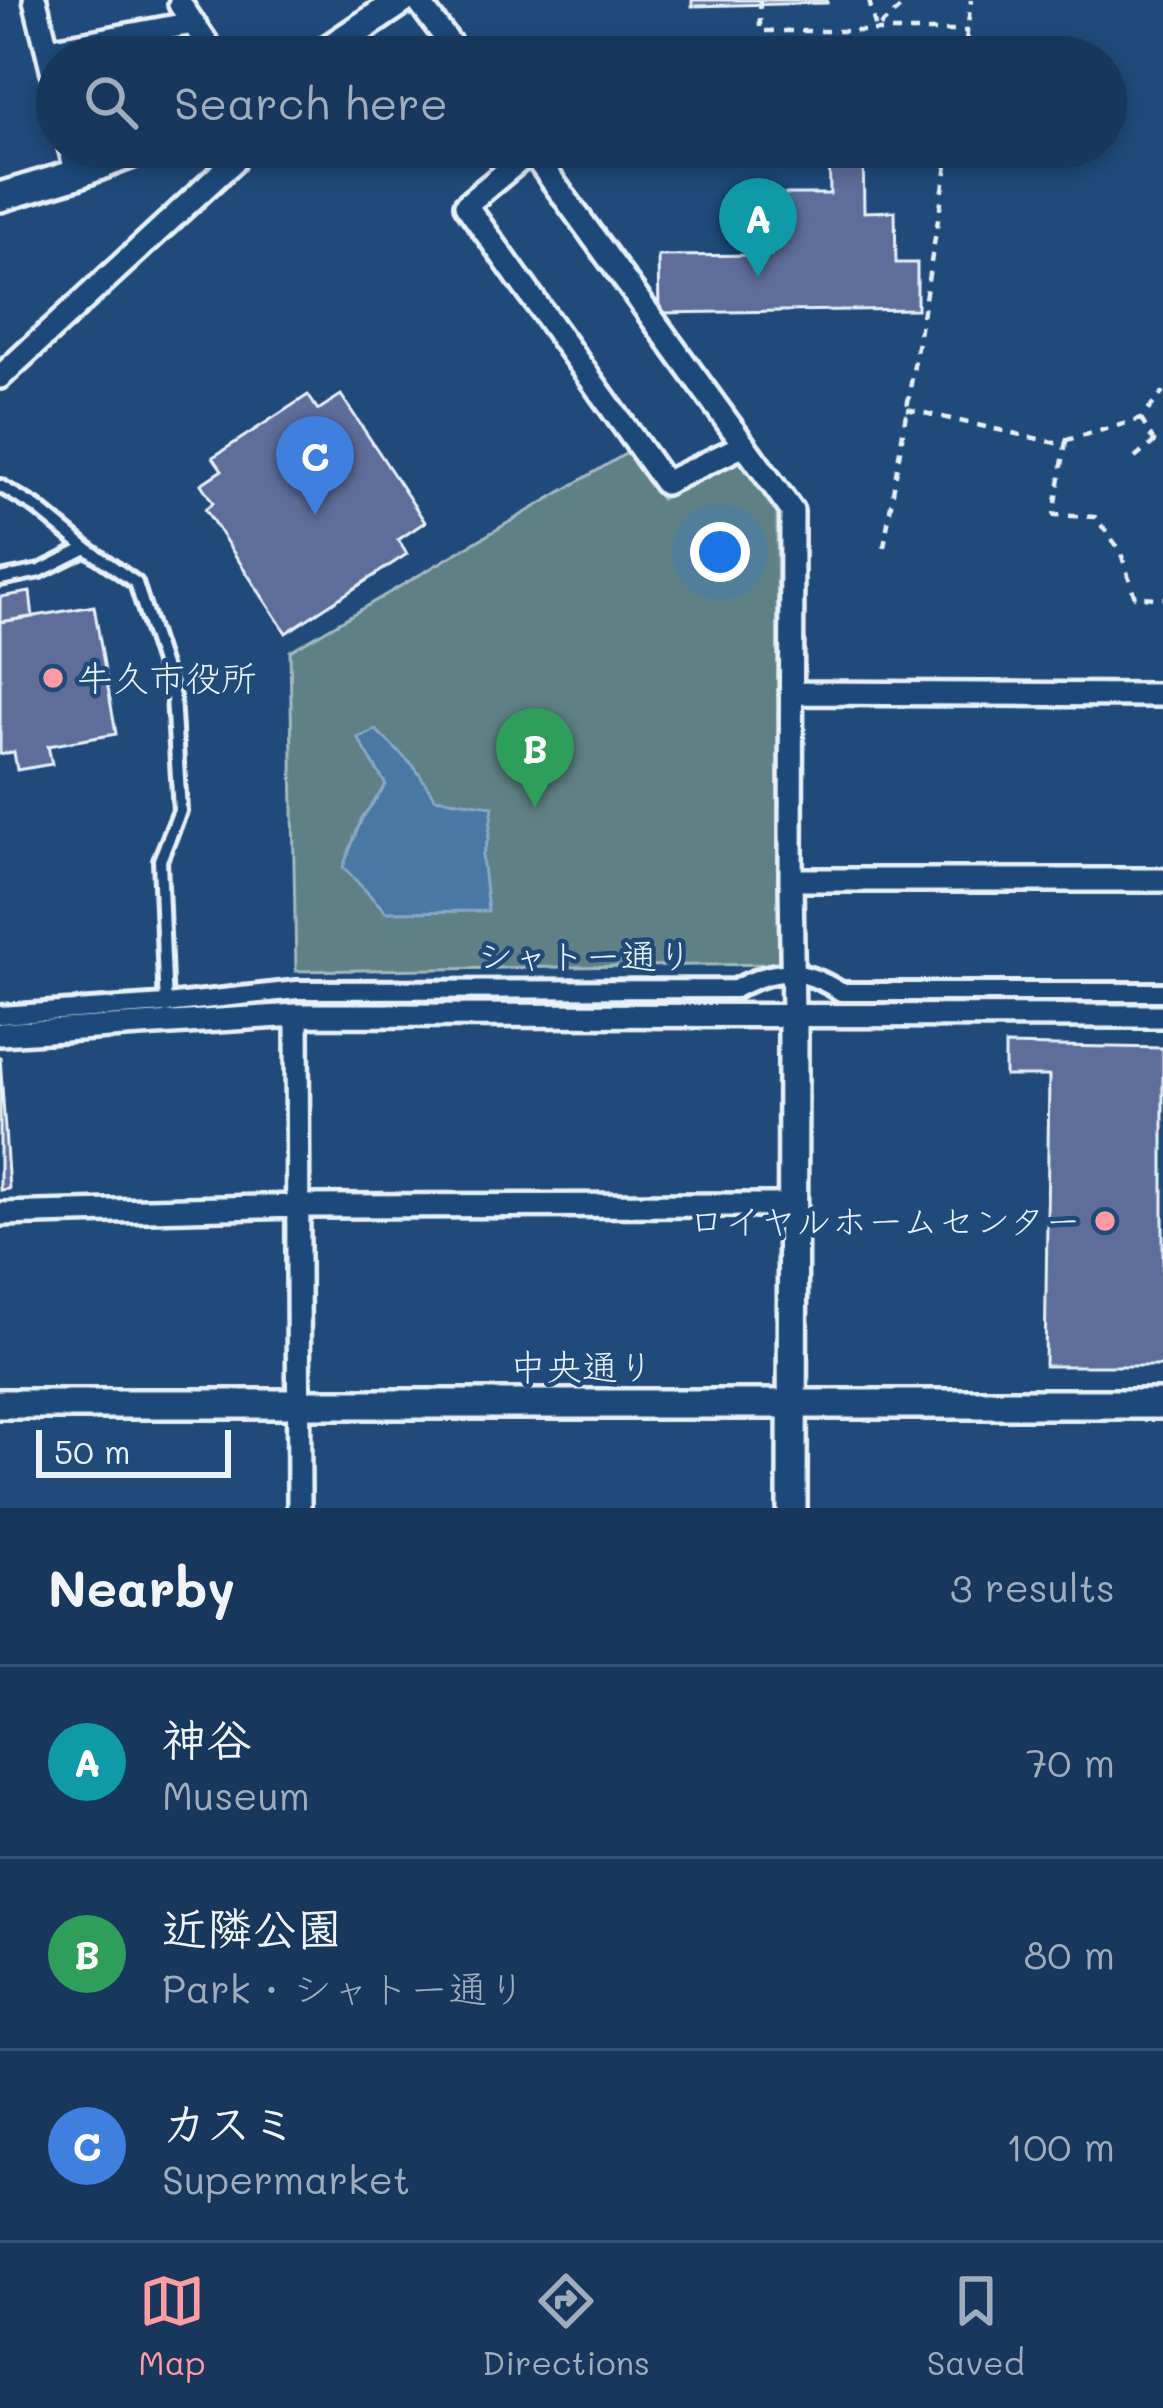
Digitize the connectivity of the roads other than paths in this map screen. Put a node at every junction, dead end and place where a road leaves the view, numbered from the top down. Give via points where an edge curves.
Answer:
1 (34, 0) edge
2 (402, 0) edge
3 (417, 0) edge
4 (44, 36) edge
5 (100, 36) edge
6 (202, 36) edge
7 (350, 36) edge
8 (444, 36) edge
9 (60, 168) edge
10 (226, 168) edge
11 (508, 168) edge
12 (544, 168) edge
13 (0, 197) edge
14 (0, 377) edge
15 (744, 445) junction
16 (0, 485) edge
17 (86, 548) junction
18 (0, 579) edge
19 (791, 694) junction
20 (1163, 695) edge
21 (791, 880) junction
22 (1163, 880) edge
23 (792, 971) junction
24 (1163, 992) edge
25 (166, 1014) junction
26 (297, 1015) junction
27 (0, 1016) edge
28 (1163, 1016) edge
29 (794, 1017) junction
30 (0, 1034) edge
31 (793, 1205) junction
32 (299, 1206) junction
33 (0, 1214) edge
34 (298, 1403) junction
35 (793, 1403) junction
36 (0, 1404) edge
37 (1163, 1404) edge
38 (299, 1508) edge
39 (793, 1508) edge

1 - 4 street
2 - 7 street
3 - 8 street
5 - 6 street via 186,13
9 - 13 street
10 - 14 street
11 - 15 street via 466,205 665,482
12 - 15 street
15 - 19 street via 791,511
16 - 17 lane
17 - 18 lane via 40,571
17 - 25 lane via 136,583 173,698 180,811 160,860
19 - 20 street
19 - 21 street
21 - 22 street
21 - 23 street
23 - 24 street via 841,992
23 - 25 street, シャトー通り via 735,989 297,990
23 - 29 street
25 - 26 street
25 - 27 street, シャトー通り
25 - 30 street
26 - 29 street
26 - 32 street
28 - 29 street
29 - 31 street
31 - 32 street
31 - 35 street
32 - 33 street
32 - 34 street
34 - 35 street, 中央通り
34 - 36 street, 中央通り
34 - 38 street
35 - 37 street, 中央通り
35 - 39 street

